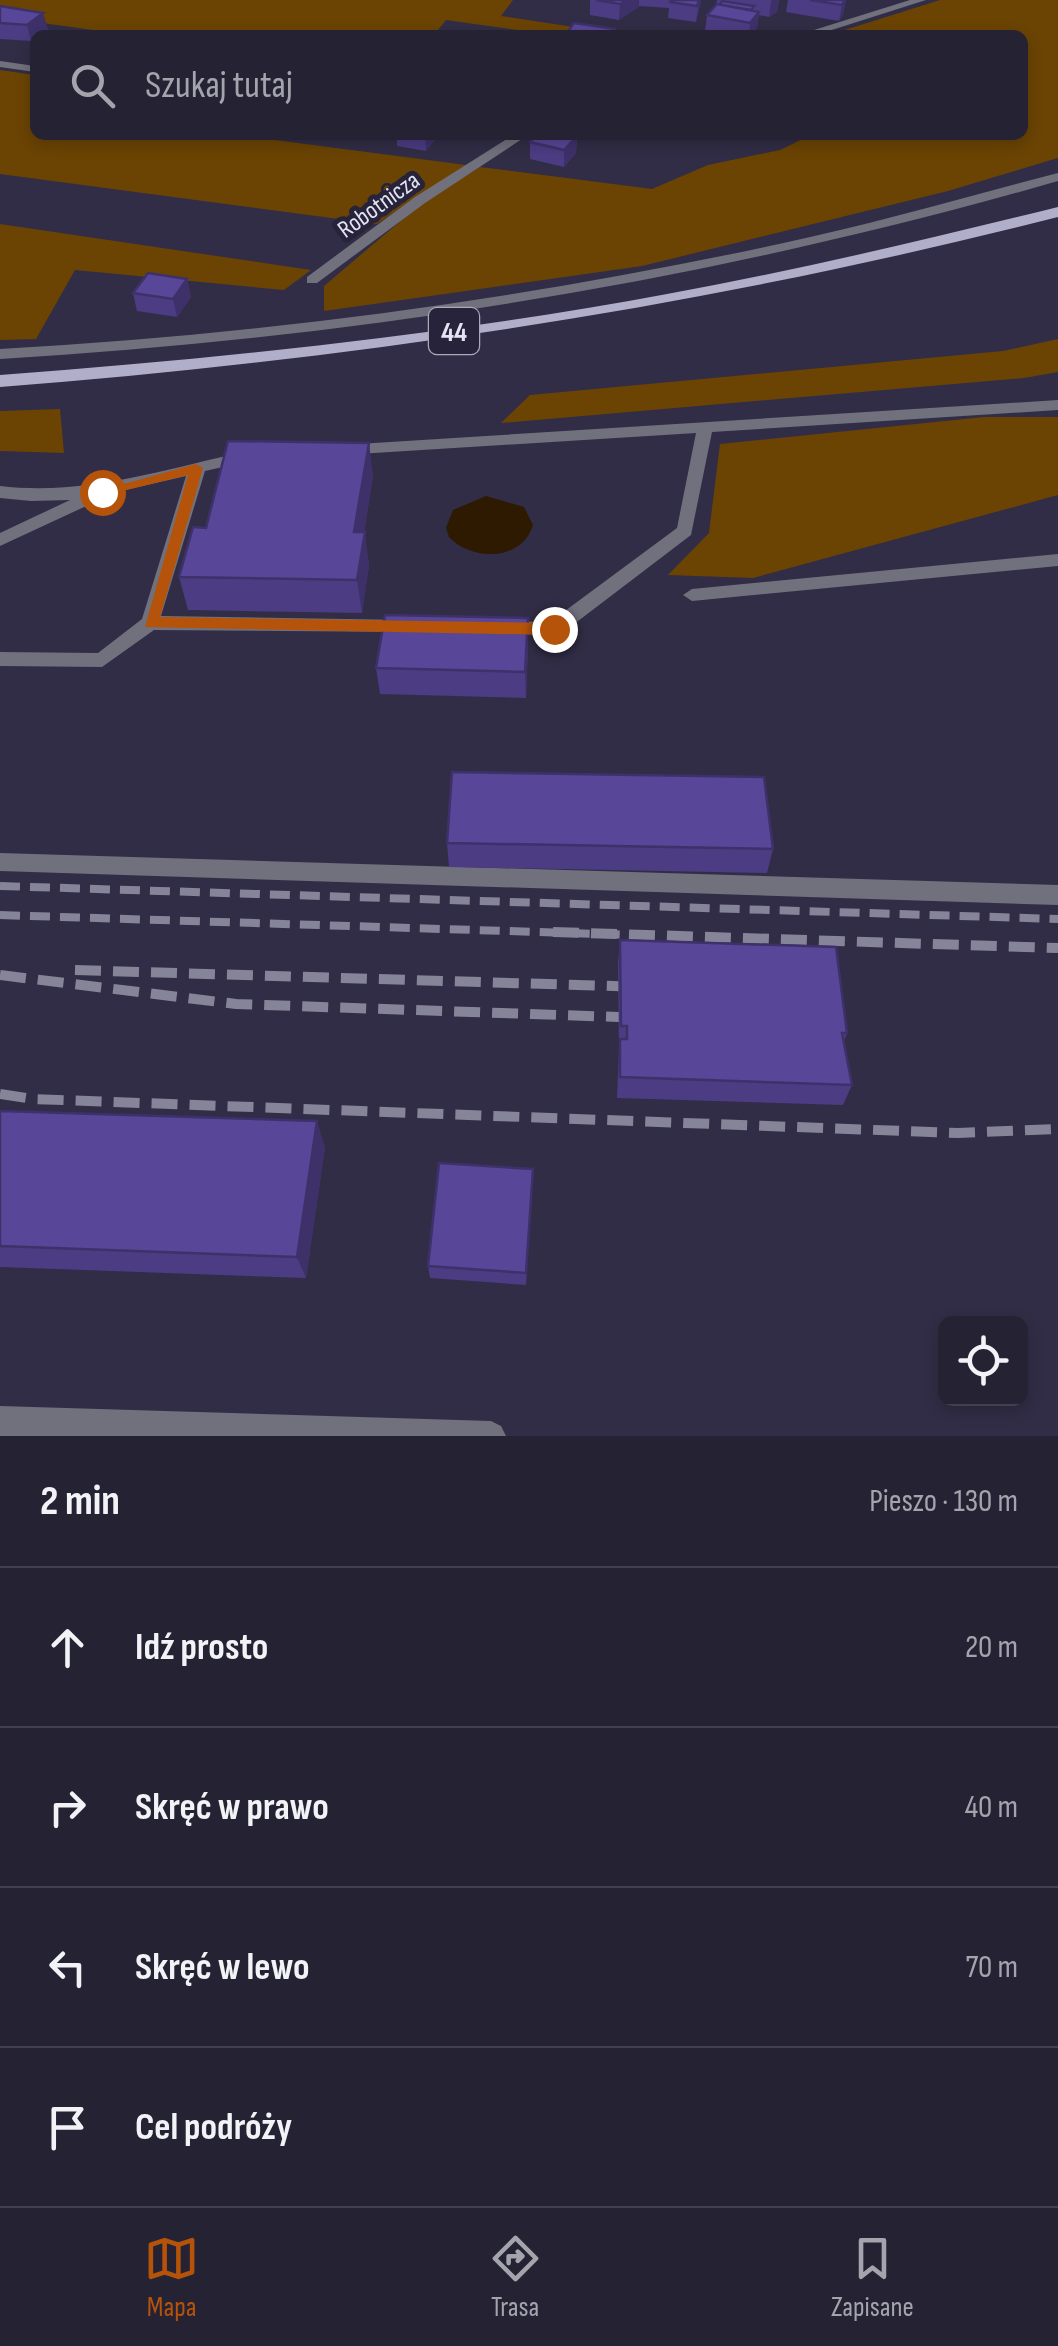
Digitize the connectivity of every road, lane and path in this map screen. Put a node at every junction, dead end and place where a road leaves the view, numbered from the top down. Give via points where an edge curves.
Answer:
1 (920, 0) edge
2 (821, 30) edge
3 (0, 64) edge
4 (30, 68) edge
5 (514, 140) edge
6 (1058, 177) edge
7 (1058, 212) edge
8 (312, 280) dead end
9 (0, 354) edge
10 (0, 381) edge
11 (1058, 405) edge
12 (705, 428) junction
13 (322, 452) edge
14 (265, 455) edge
15 (196, 468) junction
16 (0, 492) edge
17 (102, 492) junction
18 (0, 540) edge
19 (1058, 560) edge
20 (692, 595) dead end
21 (150, 623) junction
22 (419, 627) edge
23 (477, 628) edge
24 (0, 659) edge
25 (0, 862) edge
26 (1058, 896) edge
27 (0, 1421) edge
28 (491, 1436) edge

1 - 2 street
3 - 4 street
5 - 8 street, Robotnicza
6 - 9 street via 652,276 448,309
7 - 10 main road, 44 via 769,279 576,313 383,342
11 - 12 street
12 - 13 street
12 - 23 street via 686,531 554,629
14 - 15 street
15 - 17 street
15 - 21 street
16 - 17 street
17 - 18 street
19 - 20 street
21 - 22 street
21 - 24 street via 102,660
25 - 26 street
27 - 28 street

